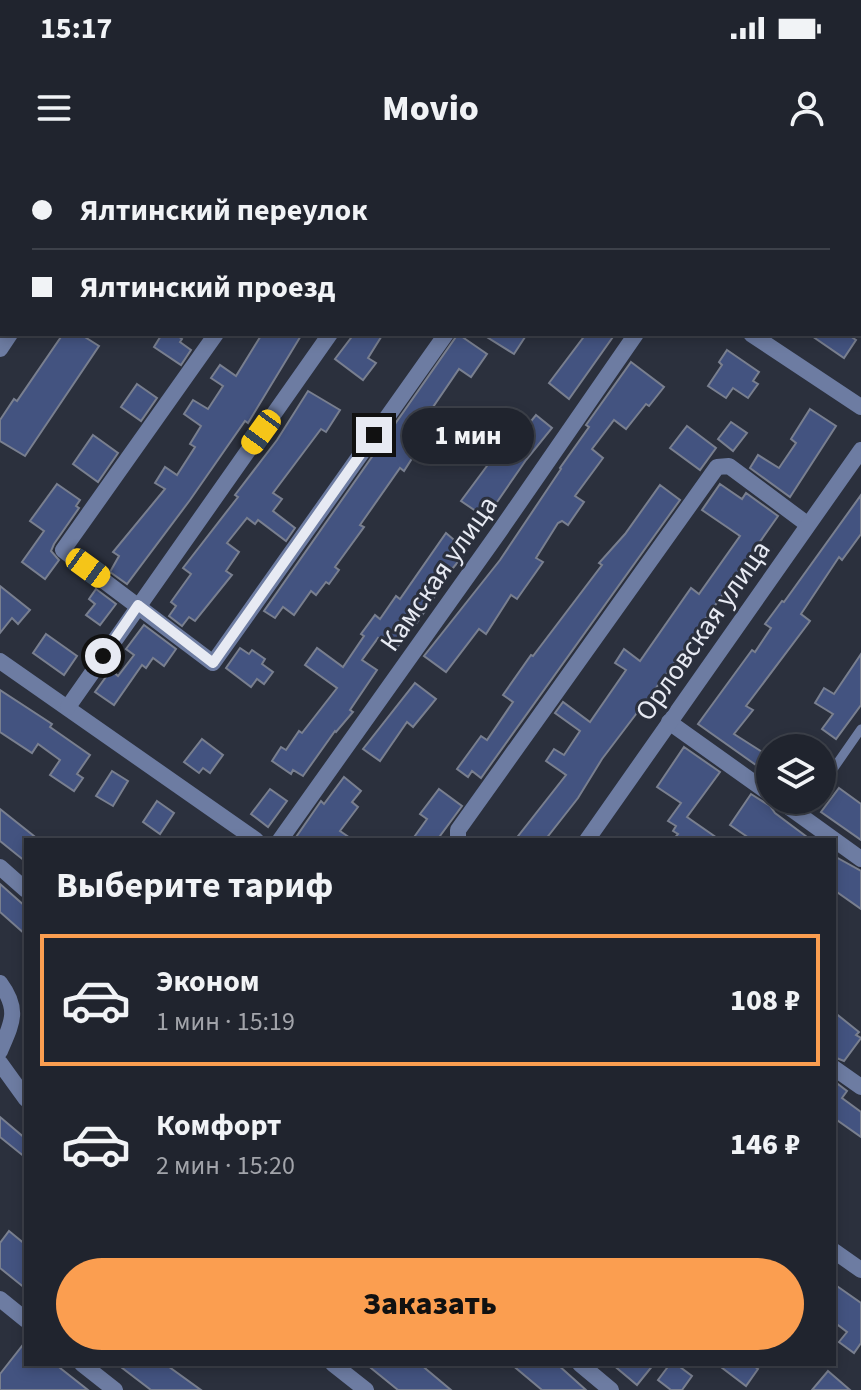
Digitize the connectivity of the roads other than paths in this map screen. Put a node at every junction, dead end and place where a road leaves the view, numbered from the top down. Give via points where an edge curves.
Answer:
1 (215, 336) edge
2 (329, 336) edge
3 (445, 336) edge
4 (635, 336) edge
5 (754, 336) edge
6 (861, 407) edge
7 (860, 455) edge
8 (807, 524) junction
9 (138, 605) junction
10 (0, 661) edge
11 (68, 707) junction
12 (669, 722) junction
13 (861, 729) edge
14 (836, 765) edge
15 (756, 784) edge
16 (798, 814) edge
17 (801, 816) joint
18 (253, 838) edge
19 (281, 838) edge
20 (458, 838) edge
21 (588, 838) edge
22 (832, 838) edge
23 (836, 841) edge
24 (861, 859) edge
25 (0, 867) edge
26 (24, 888) edge
27 (1, 985) edge
28 (0, 1051) edge
29 (0, 1063) edge
30 (836, 1069) edge
31 (861, 1087) edge
32 (24, 1096) edge
33 (836, 1252) edge
34 (861, 1270) edge
35 (2, 1305) edge
36 (24, 1319) edge
37 (85, 1366) edge
38 (336, 1366) edge
39 (582, 1366) edge
40 (115, 1390) edge
41 (366, 1390) edge
42 (611, 1390) edge

1 - 9 street via 63,550
2 - 9 street
3 - 9 street via 213,663
4 - 19 street, Камская улица
5 - 6 street
7 - 8 street, Орловская улица
8 - 12 street, Орловская улица
8 - 20 street via 729,466 717,467 458,830
9 - 11 street
10 - 11 street
11 - 18 street
12 - 15 street
12 - 21 street, Орловская улица
13 - 14 lane
16 - 17 street
17 - 22 street
23 - 24 street
25 - 26 street
27 - 28 street via 12,1002 13,1022
29 - 32 street
30 - 31 street
33 - 34 street
35 - 36 street
37 - 40 street
38 - 41 street
39 - 42 street

